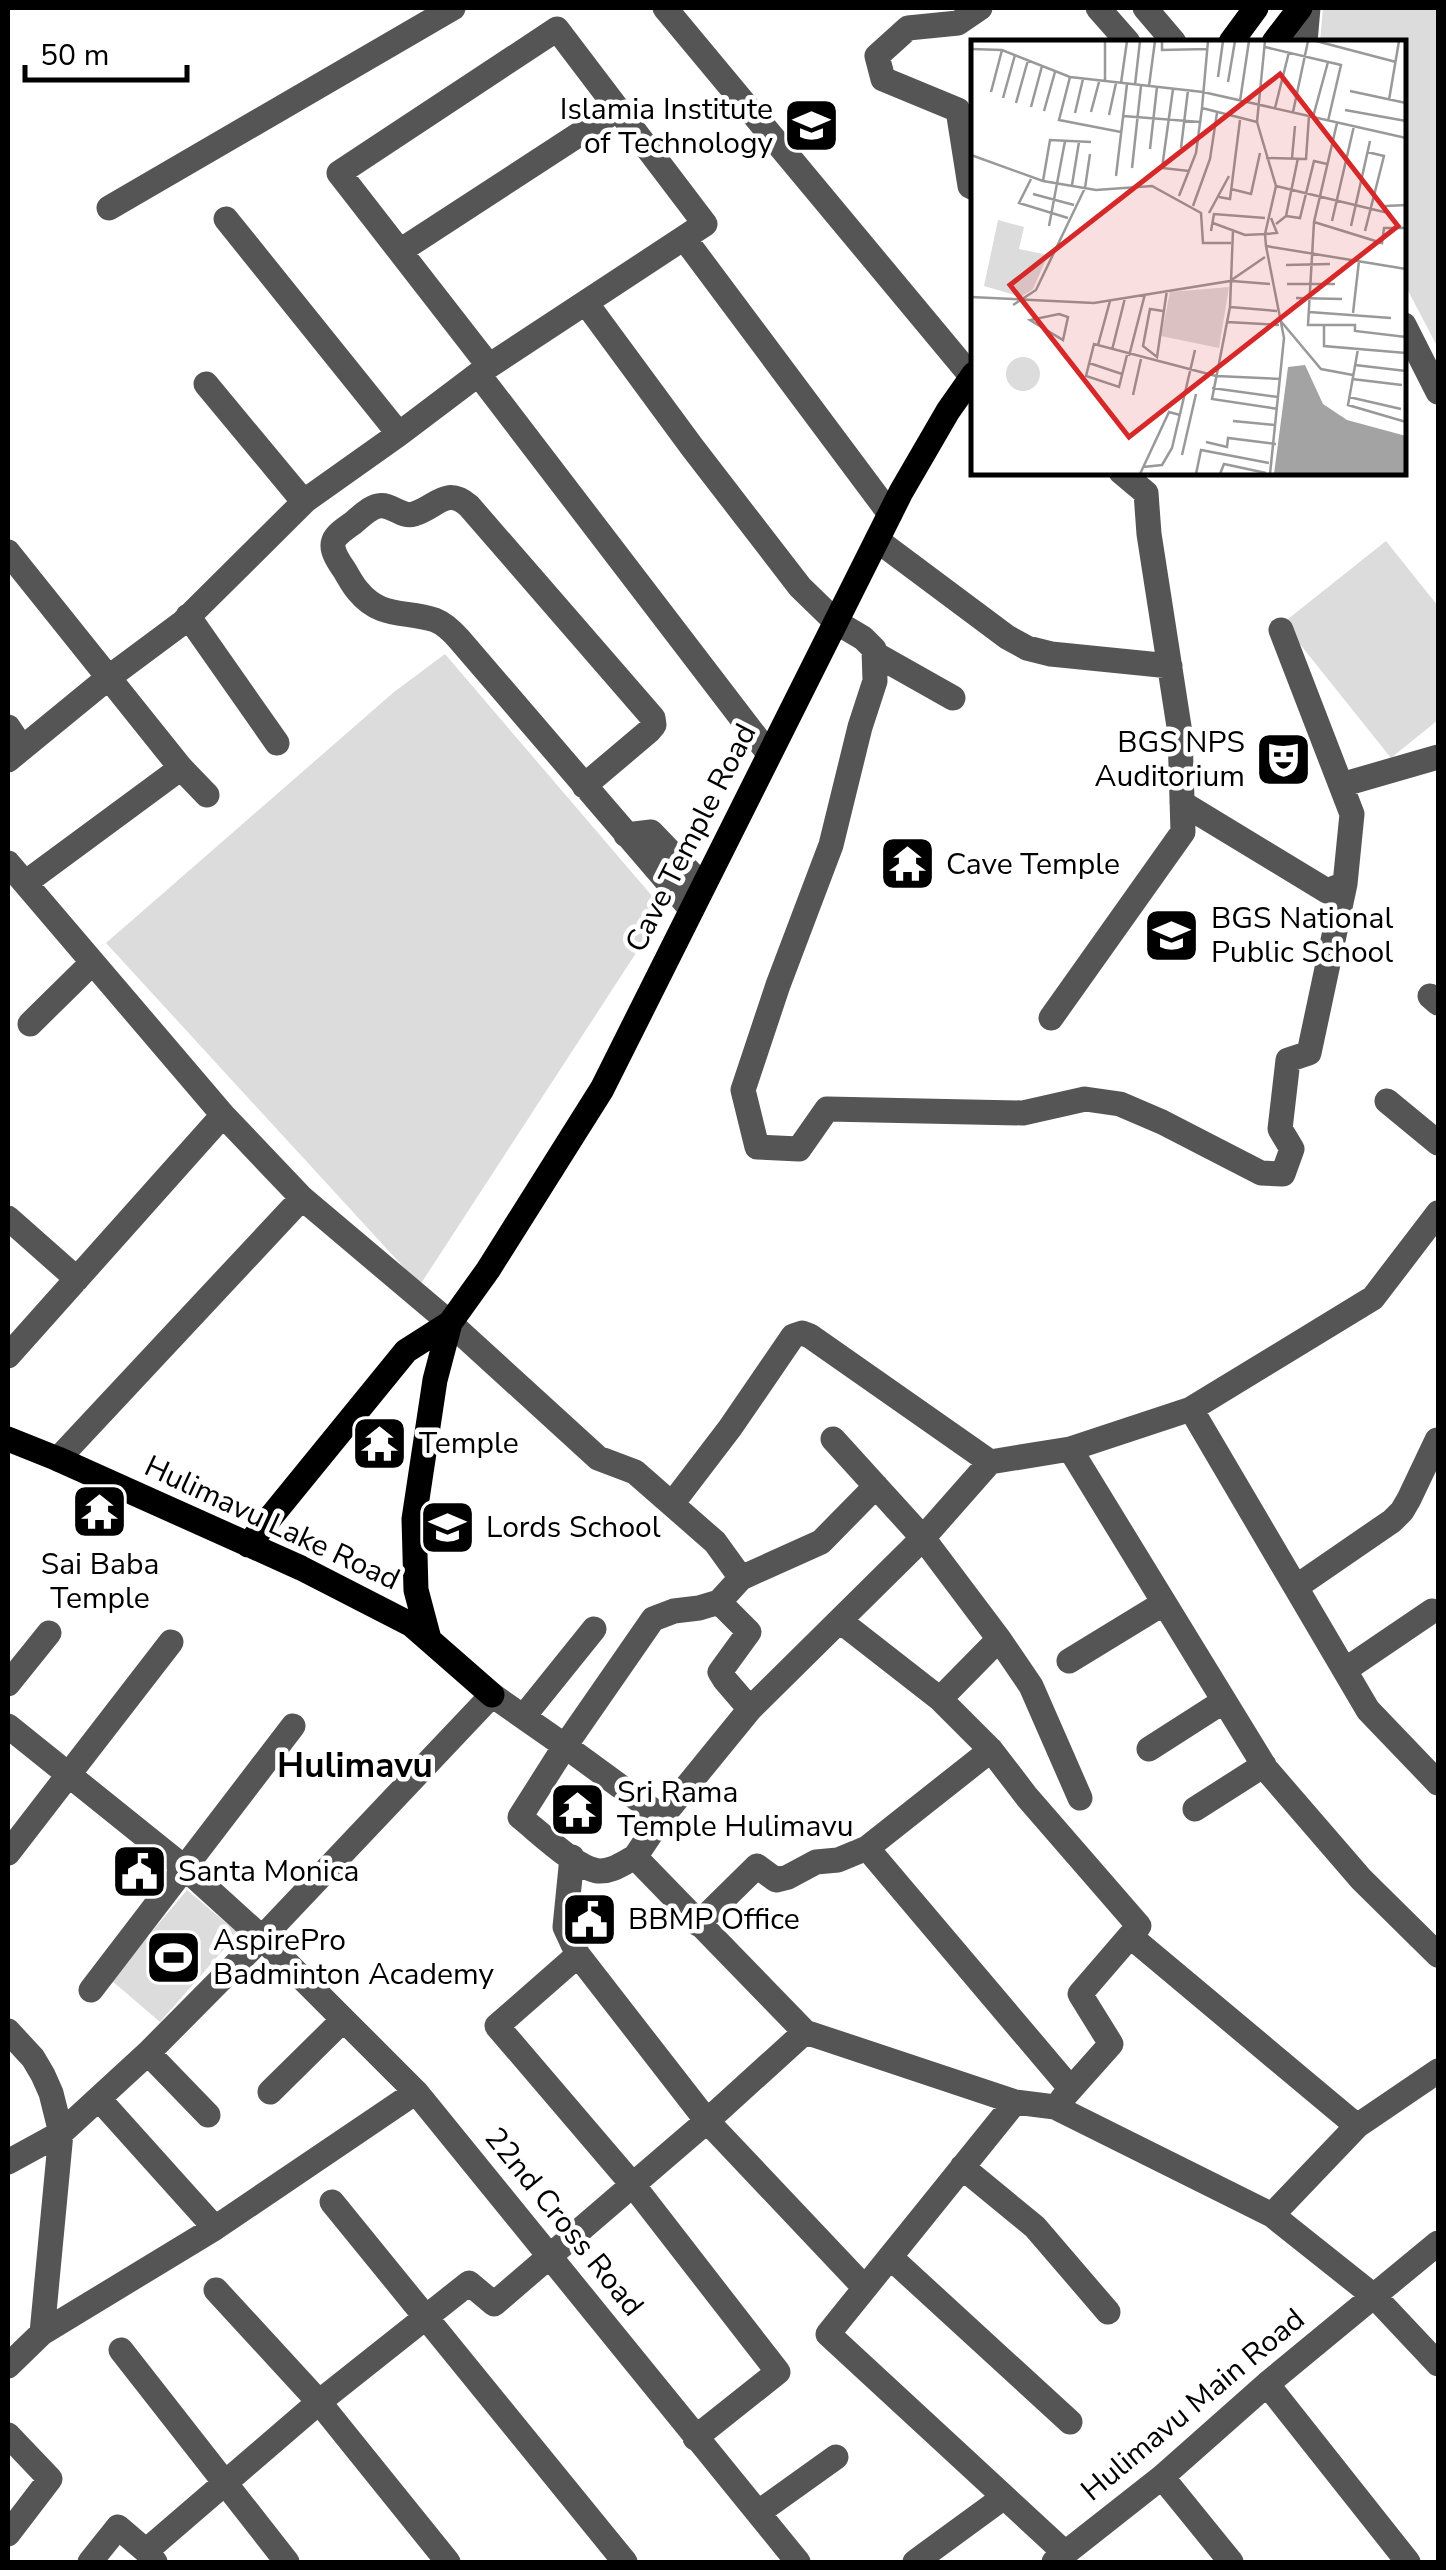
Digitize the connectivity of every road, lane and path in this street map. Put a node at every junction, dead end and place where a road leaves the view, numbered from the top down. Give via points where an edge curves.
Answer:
1 (453, 8) edge
2 (665, 8) edge
3 (980, 8) edge
4 (1098, 8) edge
5 (1143, 8) edge
6 (1256, 8) edge
7 (1300, 8) edge
8 (1308, 8) edge
9 (1119, 39) edge
10 (1172, 40) edge
11 (1232, 40) edge
12 (1276, 40) edge
13 (1305, 40) edge
14 (618, 109) junction
15 (971, 186) edge
16 (109, 208) dead end
17 (226, 219) dead end
18 (684, 238) junction
19 (400, 251) junction
20 (586, 303) junction
21 (1406, 330) edge
22 (484, 370) junction
23 (971, 373) edge
24 (971, 378) edge
25 (206, 384) dead end
26 (1438, 392) edge
27 (399, 434) junction
28 (1125, 475) edge
29 (304, 502) junction
30 (890, 514) junction
31 (877, 540) junction
32 (8, 552) edge
33 (188, 616) junction
34 (836, 622) junction
35 (1281, 630) dead end
36 (874, 654) junction
37 (1170, 666) junction
38 (108, 678) junction
39 (953, 698) dead end
40 (277, 743) dead end
41 (12, 745) edge
42 (769, 754) junction
43 (1438, 757) edge
44 (181, 768) junction
45 (1340, 784) junction
46 (584, 786) junction
47 (206, 795) dead end
48 (1182, 804) junction
49 (8, 863) edge
50 (24, 884) junction
51 (1345, 884) junction
52 (697, 897) junction
53 (92, 963) junction
54 (1050, 1018) dead end
55 (30, 1024) dead end
56 (1387, 1101) dead end
57 (224, 1115) junction
58 (1438, 1142) edge
59 (302, 1198) junction
60 (1438, 1213) edge
61 (8, 1218) edge
62 (78, 1279) junction
63 (450, 1323) junction
64 (8, 1356) edge
65 (1191, 1409) junction
66 (8, 1439) edge
67 (833, 1439) dead end
68 (1438, 1442) edge
69 (1070, 1449) junction
70 (58, 1458) junction
71 (990, 1462) junction
72 (876, 1486) junction
73 (672, 1504) junction
74 (924, 1538) junction
75 (248, 1545) junction
76 (741, 1578) junction
77 (1296, 1587) junction
78 (720, 1602) junction
79 (1164, 1603) junction
80 (1432, 1611) dead end
81 (840, 1622) junction
82 (594, 1629) dead end
83 (49, 1633) dead end
84 (429, 1638) junction
85 (1000, 1639) junction
86 (171, 1642) dead end
87 (1068, 1661) dead end
88 (1345, 1670) junction
89 (8, 1684) edge
90 (492, 1695) junction
91 (940, 1699) junction
92 (1224, 1700) junction
93 (750, 1708) junction
94 (524, 1716) junction
95 (8, 1726) edge
96 (293, 1726) dead end
97 (565, 1746) junction
98 (1150, 1749) dead end
99 (991, 1750) junction
100 (1264, 1765) junction
101 (68, 1775) junction
102 (1438, 1783) edge
103 (1080, 1798) dead end
104 (1195, 1809) dead end
105 (662, 1817) junction
106 (868, 1848) junction
107 (8, 1853) edge
108 (572, 1857) junction
109 (634, 1857) junction
110 (186, 1869) junction
111 (698, 1924) junction
112 (1130, 1936) junction
113 (262, 1938) junction
114 (578, 1955) junction
115 (1438, 1955) edge
116 (92, 1990) dead end
117 (344, 2020) junction
118 (8, 2031) edge
119 (805, 2032) junction
120 (148, 2054) junction
121 (1438, 2070) edge
122 (270, 2092) dead end
123 (416, 2092) junction
124 (1063, 2098) junction
125 (99, 2099) junction
126 (1015, 2102) junction
127 (208, 2115) dead end
128 (707, 2121) junction
129 (1358, 2126) junction
130 (60, 2133) junction
131 (8, 2162) edge
132 (962, 2167) junction
133 (632, 2185) junction
134 (332, 2202) dead end
135 (1272, 2215) junction
136 (215, 2228) junction
137 (1438, 2242) edge
138 (551, 2256) junction
139 (890, 2257) junction
140 (865, 2288) junction
141 (216, 2290) dead end
142 (1375, 2297) junction
143 (1108, 2312) dead end
144 (427, 2316) junction
145 (42, 2333) junction
146 (120, 2350) dead end
147 (1438, 2364) edge
148 (8, 2366) edge
149 (1267, 2384) junction
150 (319, 2402) junction
151 (1070, 2422) dead end
152 (8, 2435) edge
153 (695, 2438) junction
154 (836, 2456) dead end
155 (1162, 2476) junction
156 (226, 2483) junction
157 (1004, 2497) junction
158 (759, 2512) junction
159 (8, 2534) edge
160 (150, 2557) edge
161 (1059, 2558) edge
162 (90, 2562) edge
163 (287, 2562) edge
164 (448, 2562) edge
165 (625, 2562) edge
166 (798, 2562) edge
167 (915, 2562) edge
168 (1231, 2562) edge
169 (1408, 2562) edge

1 - 16 street
2 - 23 street
3 - 15 street via 958,23 908,28 878,56 883,79 958,110
4 - 9 street
5 - 9 street
5 - 10 street
6 - 11 main road
7 - 12 main road
8 - 13 street
14 - 18 street via 705,224
14 - 19 street
14 - 19 street via 557,28 339,173
17 - 27 street
18 - 20 street
18 - 30 street
19 - 22 street
20 - 22 street
20 - 34 street via 800,587
21 - 26 street
22 - 27 street
22 - 42 street
24 - 30 main road, Cave Temple Road
25 - 29 street
27 - 29 street
28 - 37 street via 1146,493
29 - 33 street
30 - 31 main road, Cave Temple Road
31 - 34 main road, Cave Temple Road
31 - 37 street via 1027,648
32 - 38 street
33 - 38 street
33 - 40 street
34 - 36 street via 863,638
34 - 42 main road, Cave Temple Road
35 - 45 street
36 - 39 street
36 - 51 street via 875,681 831,845 743,1090 758,1147 799,1149 827,1108 1023,1113 1085,1099 1120,1104 1261,1172 1282,1174 1292,1149 1280,1128 1288,1060 1309,1053
37 - 48 street
38 - 41 street
38 - 44 street
42 - 52 main road, Cave Temple Road
43 - 45 street
44 - 47 street
44 - 50 street
45 - 51 street via 1352,814
46 - 46 street via 446,626 382,610 358,592 332,551 338,534 382,504 406,515 446,497 469,506 653,718 649,732
46 - 52 street via 626,835 650,832
48 - 51 street via 1327,891
48 - 54 street via 1183,832
49 - 50 street
50 - 53 street
52 - 63 main road, Cave Temple Road via 602,1088
53 - 55 street
53 - 57 street
56 - 58 street
57 - 59 street
57 - 62 street
59 - 63 street
59 - 70 street
60 - 65 street via 1373,1298
61 - 62 street
62 - 64 street
63 - 73 street via 598,1458 635,1472
63 - 75 main road, Cave Temple Road via 406,1351
63 - 84 main road, Cave Temple Road via 414,1519 416,1590
65 - 69 street
65 - 77 street
66 - 70 main road, Hulimavu Lake Road
67 - 72 street
68 - 77 street via 1402,1512
69 - 71 street
69 - 79 street
70 - 75 main road, Hulimavu Lake Road
71 - 73 street via 802,1333 793,1336
71 - 74 street
72 - 74 street
72 - 76 street via 821,1542
73 - 76 street via 715,1542
74 - 81 street
74 - 85 street
75 - 84 main road, Hulimavu Lake Road
76 - 78 street
77 - 88 street
78 - 93 street via 749,1632 720,1672
78 - 97 street via 654,1619
79 - 87 street
79 - 92 street
80 - 88 street
81 - 91 street
81 - 93 street
82 - 94 street
83 - 89 street
84 - 90 main road, Hulimavu Lake Road
85 - 91 street
85 - 103 street via 1031,1686
86 - 101 street
88 - 102 street via 1368,1710
90 - 94 street
90 - 113 street
91 - 99 street
92 - 98 street
92 - 100 street
93 - 105 street
94 - 97 street
95 - 101 street, 22nd Cross Road
96 - 110 street
97 - 105 street
97 - 108 street via 520,1817
99 - 106 street
99 - 112 street via 1140,1926
100 - 104 street
100 - 115 street via 1361,1879
101 - 107 street
101 - 110 street, 22nd Cross Road
105 - 109 street
106 - 111 street via 776,1880 757,1866
106 - 124 street
108 - 109 street via 596,1871
108 - 114 street via 565,1927
109 - 111 street
110 - 113 street, 22nd Cross Road
110 - 116 street
111 - 119 street
112 - 124 street via 1080,1994 1111,2044
112 - 129 street
113 - 117 street, 22nd Cross Road
113 - 120 street
114 - 128 street
114 - 133 street via 497,2026
117 - 122 street
117 - 123 street, 22nd Cross Road
118 - 130 street via 43,2075
119 - 126 street
119 - 128 street
120 - 125 street
120 - 127 street
121 - 129 street
123 - 136 street
123 - 138 street, 22nd Cross Road
124 - 126 street
124 - 135 street
125 - 130 street
125 - 136 street
126 - 132 street
128 - 133 street
128 - 140 street
129 - 135 street
130 - 131 street
130 - 145 street
132 - 139 street
132 - 143 street via 1035,2227
133 - 138 street
133 - 153 street via 778,2372
134 - 144 street
135 - 142 street
136 - 145 street
137 - 142 street, Hulimavu Main Road
138 - 144 street via 494,2304 468,2283
138 - 153 street, 22nd Cross Road
139 - 140 street
139 - 151 street
140 - 157 street via 828,2334
141 - 150 street
142 - 147 street
142 - 149 street, Hulimavu Main Road
144 - 150 street
144 - 165 street
145 - 148 street
146 - 156 street
149 - 155 street, Hulimavu Main Road
149 - 169 street
150 - 156 street
150 - 164 street
152 - 159 street via 50,2479
153 - 158 street, 22nd Cross Road
154 - 158 street
155 - 161 street, Hulimavu Main Road
155 - 168 street
156 - 160 street
156 - 163 street
157 - 161 street
157 - 167 street
158 - 166 street, 22nd Cross Road
160 - 162 street via 118,2527

